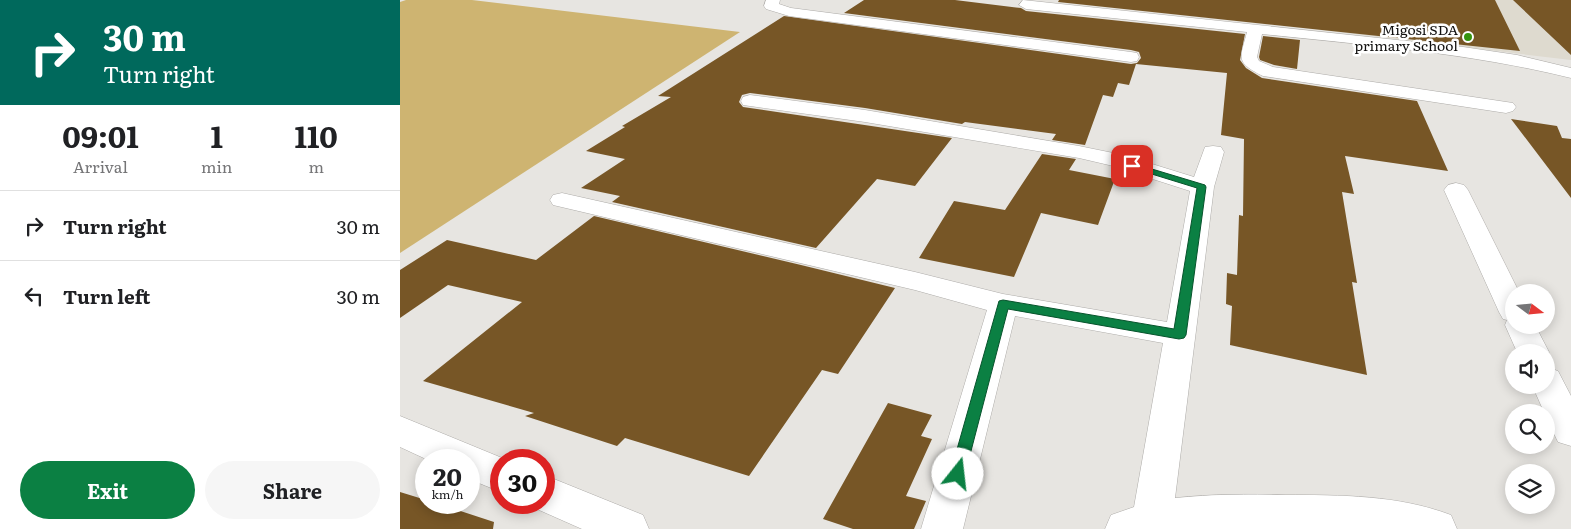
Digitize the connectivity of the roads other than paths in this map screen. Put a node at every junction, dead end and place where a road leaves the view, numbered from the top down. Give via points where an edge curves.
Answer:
1 (773, 0) edge
2 (1028, 3) edge
3 (1255, 28) junction
4 (1001, 40) junction
5 (1131, 57) dead end
6 (1571, 73) edge
7 (750, 101) dead end
8 (1506, 107) dead end
9 (1213, 152) dead end
10 (1202, 187) junction
11 (1456, 190) dead end
12 (562, 200) dead end
13 (1505, 293) edge
14 (1003, 304) junction
15 (1179, 335) junction
16 (1553, 394) edge
17 (400, 431) edge
18 (1571, 432) edge
19 (442, 449) edge
20 (555, 498) edge
21 (1139, 524) edge
22 (628, 529) edge
23 (942, 529) edge
24 (1436, 529) edge

1 - 4 street via 770,6 789,12
2 - 3 street
2 - 4 street
3 - 6 street via 1489,55
3 - 8 street via 1249,57 1252,64 1269,72
4 - 5 street
7 - 10 street via 864,116 1079,152
9 - 10 street
10 - 15 street
11 - 13 street
12 - 14 street via 915,280
14 - 15 street
14 - 23 street
15 - 21 street
16 - 18 street
17 - 19 street
20 - 22 street
21 - 24 street via 1208,513 1360,514

